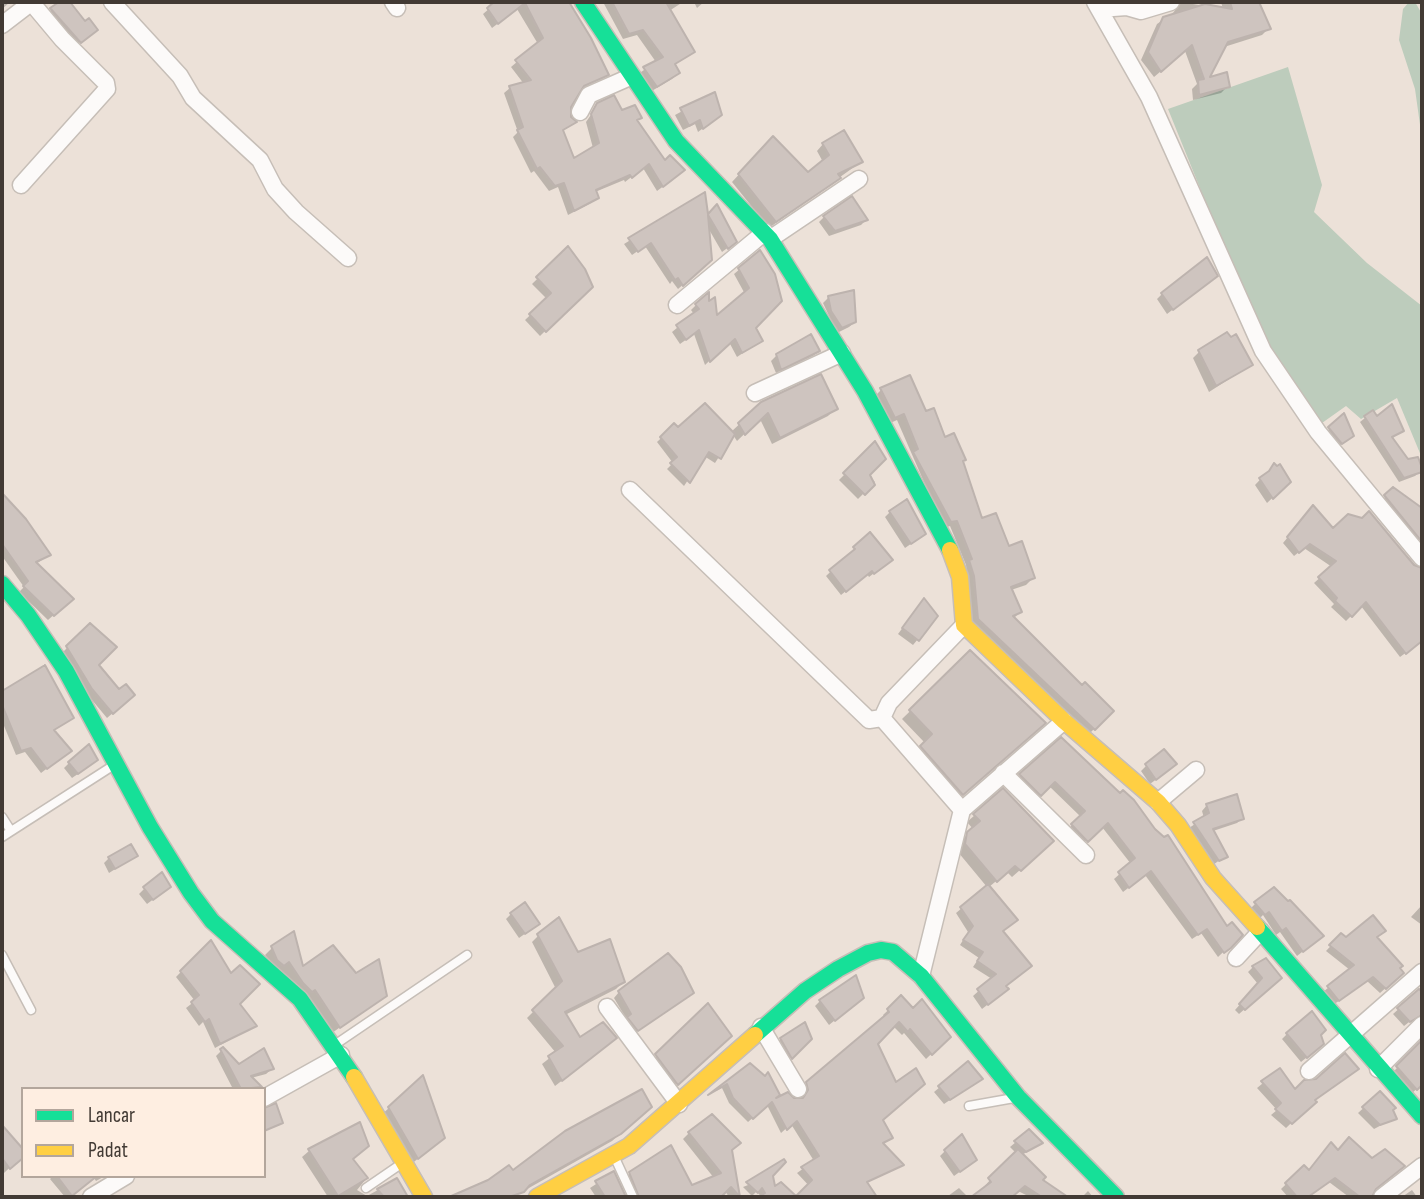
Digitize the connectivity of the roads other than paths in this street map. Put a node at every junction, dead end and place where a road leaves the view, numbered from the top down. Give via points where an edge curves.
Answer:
1 (32, 2) edge
2 (112, 2) edge
3 (583, 2) edge
4 (1171, 2) edge
5 (1097, 5) edge
6 (2, 25) edge
7 (630, 77) junction
8 (580, 112) dead end
9 (859, 178) dead end
10 (21, 186) dead end
11 (768, 235) junction
12 (348, 258) dead end
13 (677, 305) dead end
14 (842, 353) junction
15 (755, 393) dead end
16 (630, 491) dead end
17 (1422, 558) edge
18 (2, 584) edge
19 (964, 625) junction
20 (882, 718) junction
21 (1064, 720) junction
22 (118, 763) junction
23 (1196, 770) dead end
24 (1003, 774) junction
25 (1158, 802) junction
26 (962, 810) junction
27 (2, 817) edge
28 (11, 831) junction
29 (2, 837) edge
30 (1086, 855) dead end
31 (1261, 931) junction
32 (467, 955) dead end
33 (2, 956) edge
34 (1236, 958) dead end
35 (1422, 972) edge
36 (921, 976) junction
37 (607, 1007) dead end
38 (32, 1010) dead end
39 (1422, 1025) edge
40 (761, 1027) junction
41 (1349, 1036) junction
42 (337, 1050) junction
43 (1378, 1069) junction
44 (1309, 1071) dead end
45 (798, 1089) dead end
46 (266, 1097) edge
47 (1018, 1097) junction
48 (679, 1104) junction
49 (969, 1107) dead end
50 (1422, 1116) edge
51 (614, 1155) junction
52 (405, 1162) junction
53 (1422, 1166) edge
54 (123, 1178) edge
55 (366, 1188) dead end
56 (91, 1197) edge
57 (424, 1197) edge
58 (537, 1197) edge
59 (633, 1197) edge
60 (1116, 1197) edge
61 (1382, 1197) edge

1 - 6 street
1 - 10 street via 107,89
2 - 12 street via 180,76 193,98 260,160 275,189 296,212
3 - 7 street
4 - 5 street via 1141,11
5 - 17 street via 1149,97 1263,351 1318,432
7 - 8 street via 589,95
7 - 11 street via 676,141
9 - 11 street
11 - 13 street
11 - 14 street
14 - 15 street
14 - 19 street via 952,554 960,577
16 - 20 street via 869,720
18 - 22 street via 66,671
19 - 20 street via 888,703
19 - 21 street
20 - 26 street
21 - 24 street
21 - 25 street
22 - 28 lane
22 - 42 street via 150,827 212,921 300,999
23 - 25 street
24 - 26 street
24 - 30 street
25 - 31 street via 1213,878
26 - 36 street
27 - 28 lane
28 - 29 lane
31 - 34 street
31 - 41 street
32 - 42 lane
33 - 38 lane
35 - 41 street
36 - 40 street via 893,952 868,953 805,991
36 - 47 street
37 - 48 street
39 - 43 street
40 - 45 street
40 - 48 street
41 - 43 street
41 - 44 street
42 - 46 street
42 - 52 street
43 - 50 street
47 - 49 lane
47 - 60 street
48 - 51 street via 649,1132
51 - 58 street
51 - 59 lane
52 - 55 lane
52 - 57 street
53 - 61 street
54 - 56 street

